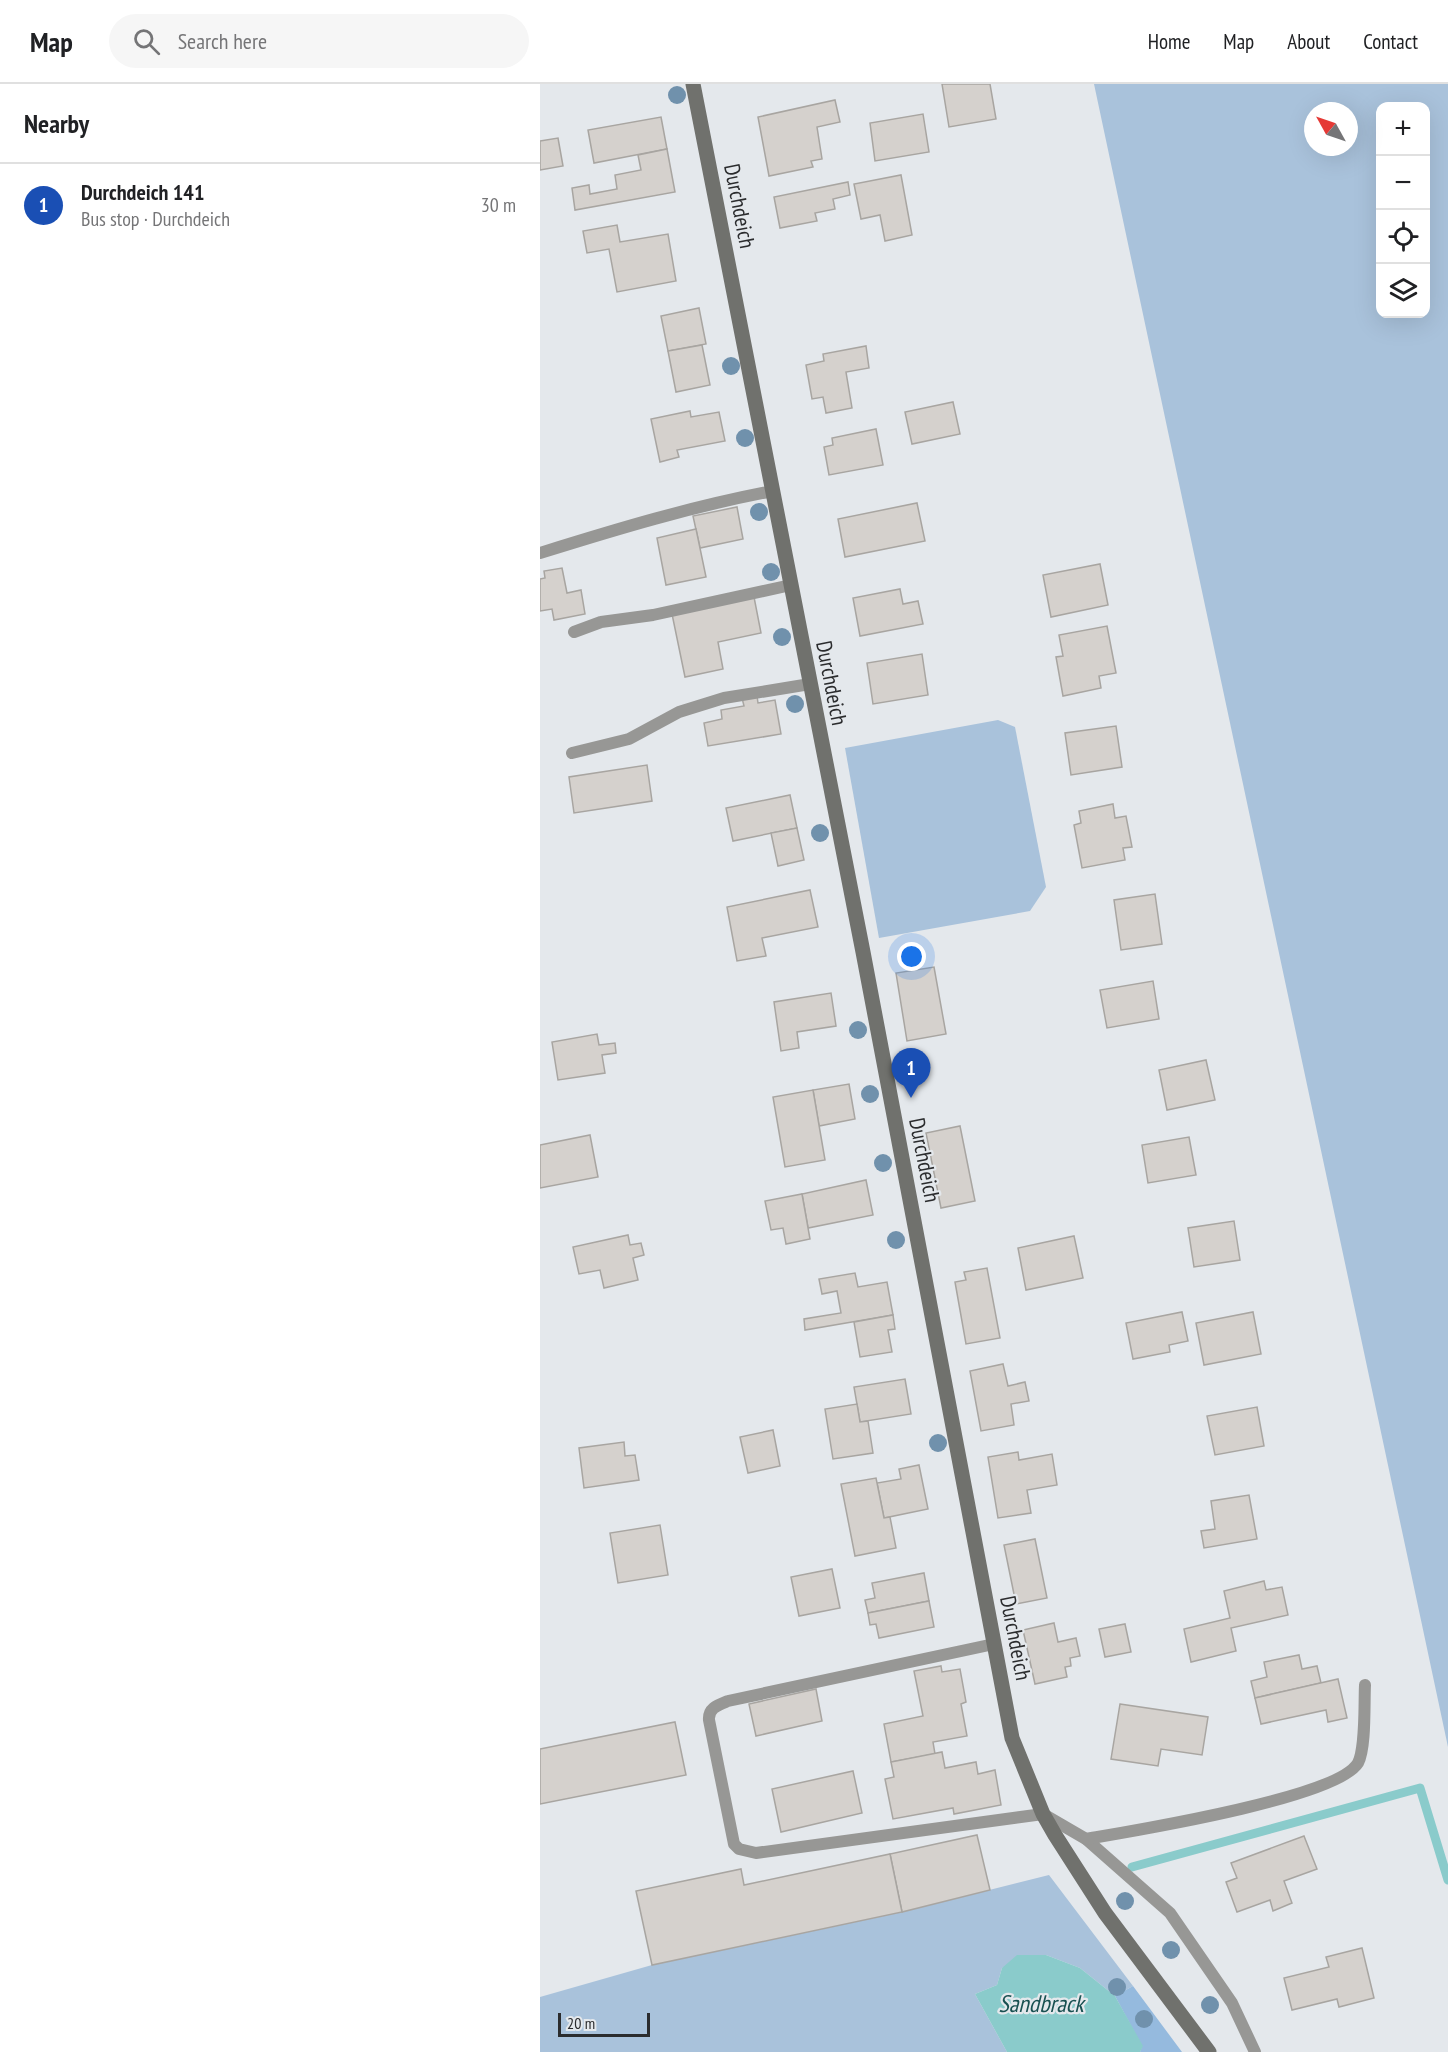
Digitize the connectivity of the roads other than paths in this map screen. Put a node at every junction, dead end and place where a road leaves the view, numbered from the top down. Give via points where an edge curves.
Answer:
1 (693, 84) edge
2 (773, 491) junction
3 (540, 553) edge
4 (791, 585) junction
5 (574, 632) dead end
6 (810, 684) junction
7 (572, 753) dead end
8 (994, 1644) junction
9 (1365, 1685) dead end
10 (1043, 1814) junction
11 (1086, 1839) junction
12 (1209, 2052) edge
13 (1255, 2052) edge

1 - 2 street, Durchdeich
2 - 3 lane via 655,517
2 - 4 street, Durchdeich
4 - 5 lane via 653,615 601,622
4 - 6 street, Durchdeich
6 - 7 lane via 724,698 679,712 628,739
6 - 8 street, Durchdeich
8 - 10 street, Durchdeich via 1012,1738
8 - 10 lane via 715,1706 708,1720 734,1844 739,1850 756,1853
9 - 11 lane via 1362,1751 1357,1764 1341,1778 1260,1804
10 - 11 lane
10 - 12 street, Durchdeich via 1105,1914
11 - 13 lane via 1170,1913 1232,2003

